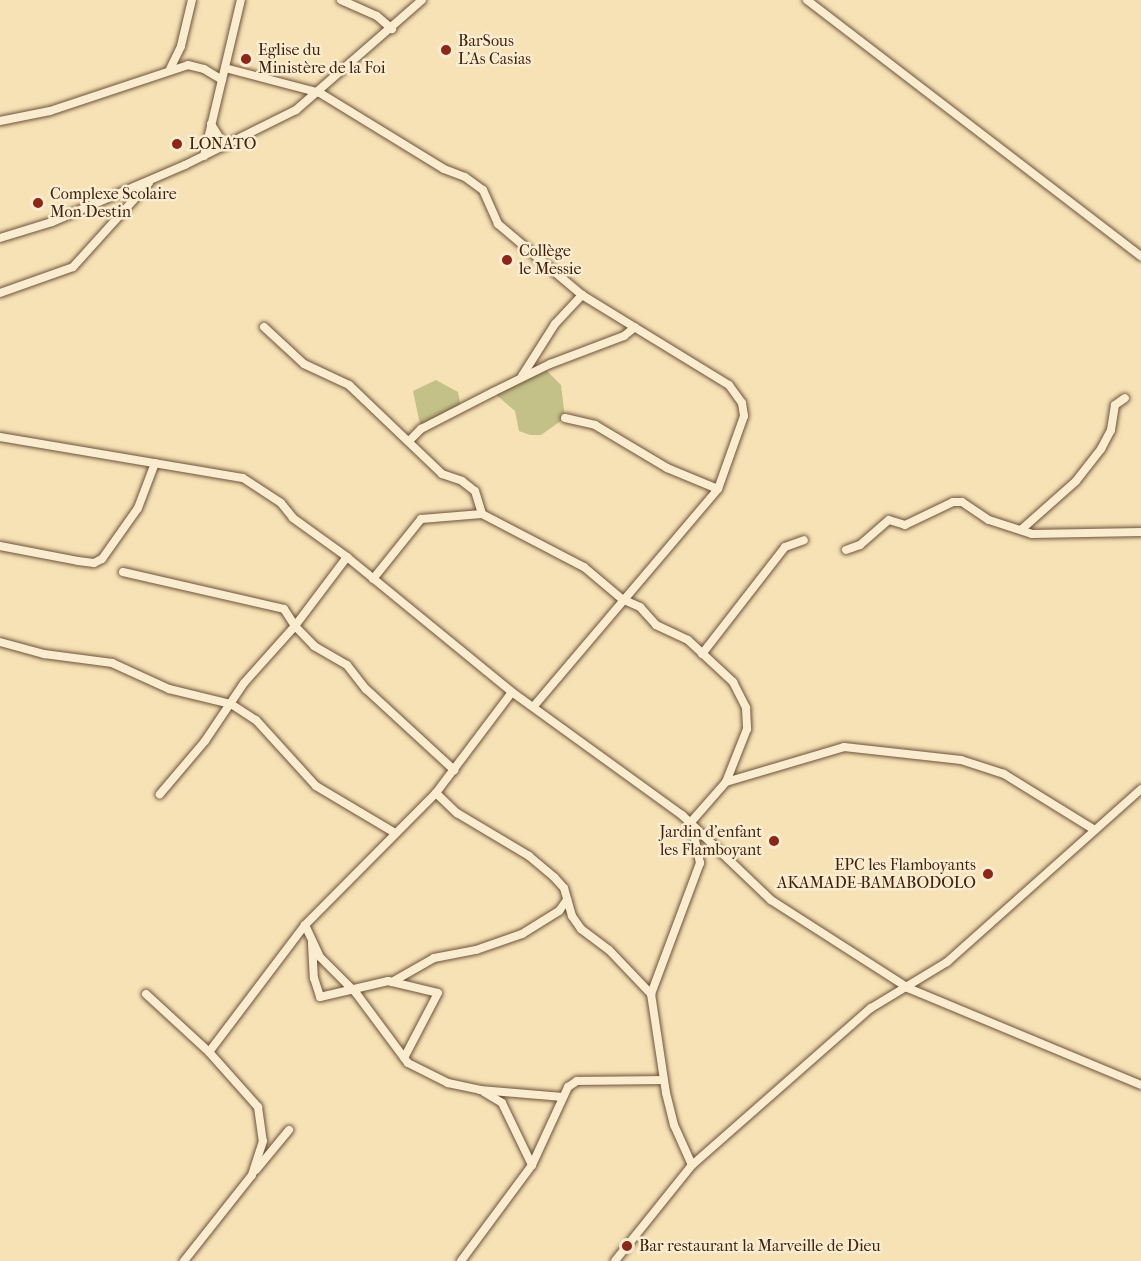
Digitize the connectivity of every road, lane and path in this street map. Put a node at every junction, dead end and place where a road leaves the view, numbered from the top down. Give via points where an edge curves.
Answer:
1 (192, 0) edge
2 (241, 0) edge
3 (341, 0) edge
4 (422, 0) edge
5 (807, 0) edge
6 (392, 28) junction
7 (225, 68) junction
8 (170, 69) junction
9 (222, 80) junction
10 (320, 93) junction
11 (0, 121) edge
12 (212, 124) junction
13 (225, 146) junction
14 (204, 156) junction
15 (151, 180) junction
16 (0, 238) edge
17 (1141, 256) edge
18 (0, 292) edge
19 (582, 295) junction
20 (264, 327) dead end
21 (635, 327) junction
22 (520, 378) junction
23 (1125, 398) dead end
24 (564, 418) dead end
25 (0, 437) edge
26 (410, 440) junction
27 (154, 463) junction
28 (718, 489) junction
29 (482, 514) junction
30 (1022, 529) junction
31 (1141, 532) edge
32 (804, 540) dead end
33 (0, 546) edge
34 (846, 550) dead end
35 (347, 557) junction
36 (123, 573) dead end
37 (373, 579) junction
38 (622, 599) junction
39 (295, 626) junction
40 (0, 642) edge
41 (702, 654) junction
42 (512, 692) junction
43 (231, 704) junction
44 (534, 706) junction
45 (454, 770) junction
46 (726, 782) junction
47 (1141, 789) edge
48 (160, 794) dead end
49 (436, 794) junction
50 (691, 822) junction
51 (1093, 829) junction
52 (395, 833) junction
53 (567, 900) junction
54 (306, 925) junction
55 (312, 940) junction
56 (392, 982) junction
57 (351, 988) junction
58 (908, 988) junction
59 (146, 994) dead end
60 (651, 994) junction
61 (209, 1052) junction
62 (404, 1058) junction
63 (662, 1080) junction
64 (1141, 1085) edge
65 (480, 1090) junction
66 (563, 1097) junction
67 (289, 1130) dead end
68 (532, 1165) junction
69 (692, 1165) junction
70 (252, 1175) junction
71 (184, 1261) edge
72 (461, 1261) edge
73 (615, 1261) edge

1 - 8 street via 181,46
2 - 7 street
3 - 6 street via 377,16
4 - 6 street
5 - 17 street
6 - 10 street
7 - 9 street
7 - 10 street
8 - 9 street via 188,65
8 - 11 street via 51,111
9 - 12 street
10 - 13 street via 296,110
10 - 19 street via 483,190 498,224
12 - 13 street
12 - 14 street
13 - 14 street
14 - 15 street
15 - 16 street via 52,222
15 - 18 street via 73,267
19 - 21 street
19 - 22 street via 555,324
20 - 26 street via 304,364 349,385
21 - 22 street via 624,336
21 - 28 street via 729,386 742,403 744,416
22 - 26 street via 421,429
23 - 30 street via 1115,405 1111,430 1089,465
24 - 28 street via 595,425 667,468
25 - 27 street
26 - 29 street via 442,474 475,491
27 - 33 street via 138,508 102,559 94,563 78,561
27 - 35 street via 243,478
28 - 38 street
29 - 37 street via 421,519
29 - 38 street via 584,567
30 - 31 street via 1055,536
30 - 34 street via 989,520 975,508 953,502 905,525 889,520 860,545
32 - 41 street via 786,547
35 - 37 street
35 - 39 street
36 - 39 street via 284,609
37 - 42 street
38 - 41 street via 640,607 656,625 688,640
38 - 44 street
39 - 43 street via 244,683
39 - 45 street via 314,646 347,665 366,689
40 - 43 street via 44,654 112,663 169,689
41 - 46 street via 733,682 746,708 747,729
42 - 44 street
42 - 45 street
43 - 48 street
43 - 52 street via 256,720 316,786
44 - 50 street
45 - 49 street
46 - 50 street
46 - 51 street via 844,747 962,760 1004,774
47 - 51 street
49 - 52 street
49 - 53 street via 457,813 534,860 564,888
50 - 58 street via 771,900
50 - 60 street via 700,862
51 - 58 street via 947,962
52 - 54 street
53 - 56 street via 560,911 522,934 476,950 434,958
53 - 60 street via 581,929 609,950
54 - 55 street
54 - 61 street
55 - 57 street via 320,957
55 - 57 street via 314,978 320,997
56 - 57 street via 371,982
56 - 62 street via 438,993 432,1012
57 - 62 street
58 - 64 street
58 - 69 street via 871,1008
59 - 61 street
60 - 63 street
61 - 70 street via 258,1107 263,1141
62 - 65 street via 448,1083
63 - 66 street via 577,1081
63 - 69 street via 674,1125
65 - 66 street
65 - 68 street via 502,1103
66 - 68 street
67 - 70 street
68 - 72 street
69 - 73 street
70 - 71 street

